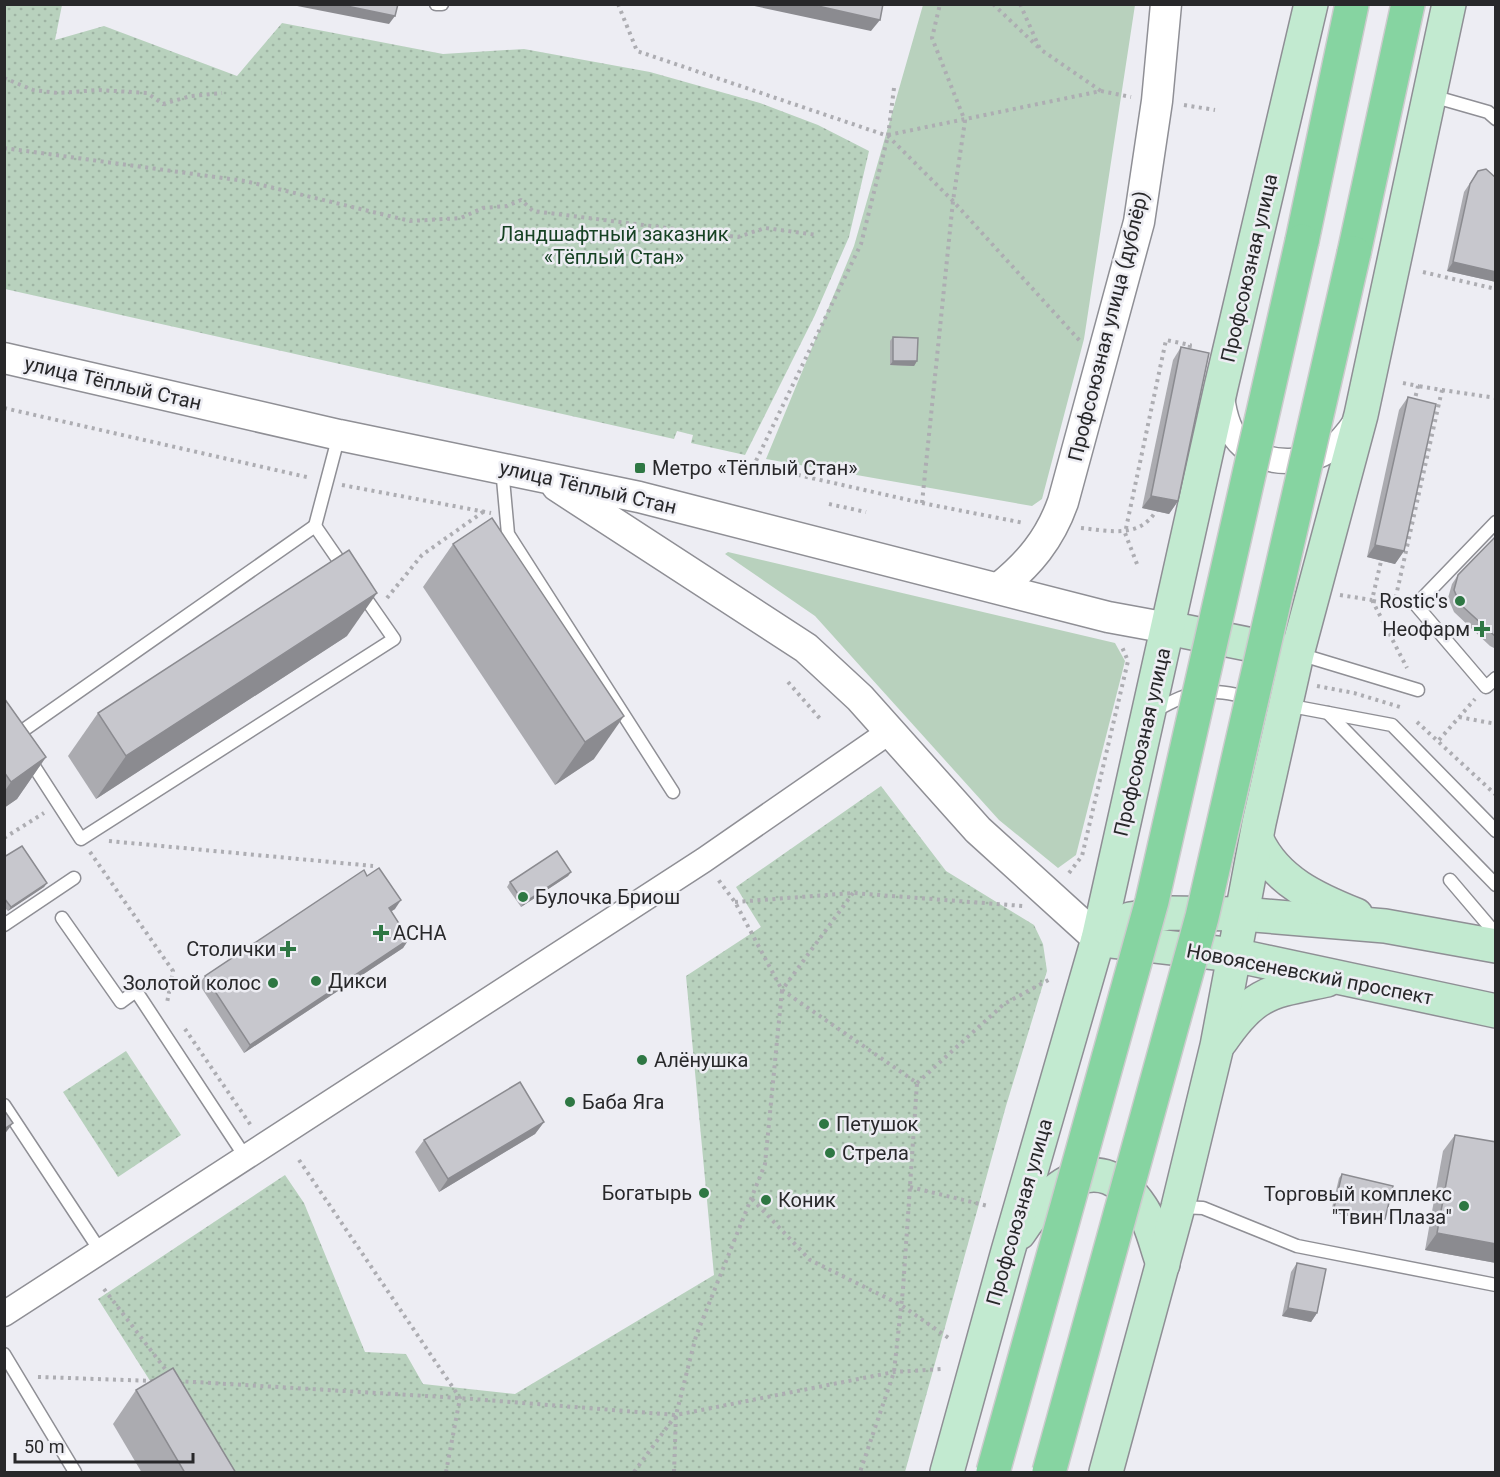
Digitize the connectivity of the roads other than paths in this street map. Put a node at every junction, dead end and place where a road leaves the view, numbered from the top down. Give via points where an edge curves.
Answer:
1 (436, 4) edge
2 (442, 4) edge
3 (1166, 4) edge
4 (1311, 4) edge
5 (1352, 4) edge
6 (1408, 4) edge
7 (1449, 4) edge
8 (1428, 95) junction
9 (1496, 119) edge
10 (4, 358) edge
11 (1221, 387) junction
12 (1361, 415) junction
13 (339, 435) junction
14 (501, 467) junction
15 (542, 477) junction
16 (1496, 522) edge
17 (315, 526) junction
18 (999, 588) junction
19 (1168, 628) junction
20 (1307, 657) junction
21 (1496, 678) edge
22 (1418, 690) road end
23 (1276, 703) junction
24 (1328, 713) junction
25 (1148, 715) junction
26 (889, 732) junction
27 (673, 792) dead end
28 (1496, 831) edge
29 (1257, 840) junction
30 (74, 878) dead end
31 (1450, 880) dead end
32 (1496, 885) edge
33 (1242, 914) junction
34 (62, 918) dead end
35 (4, 925) edge
36 (1385, 926) junction
37 (1496, 934) edge
38 (1098, 939) junction
39 (1496, 946) edge
40 (1234, 956) junction
41 (1340, 977) junction
42 (1496, 1011) edge
43 (1217, 1046) junction
44 (4, 1105) edge
45 (246, 1158) junction
46 (1178, 1208) junction
47 (1008, 1251) junction
48 (101, 1252) junction
49 (1163, 1264) junction
50 (1496, 1285) edge
51 (4, 1314) edge
52 (4, 1354) edge
53 (75, 1473) edge
54 (947, 1473) edge
55 (993, 1473) edge
56 (1048, 1473) edge
57 (1106, 1473) edge

1 - 2 lane
3 - 18 street, Профсоюзная улица (дублёр) via 1139,222 1063,502 1054,526 1033,557
4 - 11 main road, Профсоюзная улица
5 - 55 main road, bridge via 1152,901
6 - 56 main road, bridge via 1202,917
7 - 8 main road
8 - 9 lane via 1488,112
8 - 12 main road
10 - 13 street, улица Тёплый Стан
11 - 12 street via 1229,427 1243,446 1263,457 1288,461 1312,458 1331,448
11 - 19 main road, Профсоюзная улица
12 - 20 main road
13 - 14 street, улица Тёплый Стан
13 - 17 lane
14 - 15 street, улица Тёплый Стан
14 - 27 lane via 508,534
15 - 18 street, улица Тёплый Стан via 651,500
15 - 26 street via 806,648 860,698
16 - 21 lane via 1416,605 1486,687
17 - 17 lane via 12,732 81,839 394,639
18 - 19 street, улица Тёплый Стан
19 - 20 main road
19 - 25 main road, Профсоюзная улица
20 - 22 lane
20 - 23 main road
23 - 24 lane
23 - 25 lane via 1213,690 1179,697
23 - 29 main road
24 - 28 lane via 1392,725
24 - 32 lane
25 - 38 main road, Профсоюзная улица
26 - 38 street via 978,830
26 - 45 street via 704,860
29 - 33 main road
29 - 36 main road via 1264,855 1302,891
30 - 35 lane
31 - 37 lane
33 - 36 main road, Новоясеневский проспект
33 - 38 main road, Новоясеневский проспект via 1170,913 1130,919
33 - 40 main road
34 - 45 lane via 121,1002 136,992
36 - 39 main road, Новоясеневский проспект
38 - 40 main road, Новоясеневский проспект
38 - 47 main road, Профсоюзная улица
40 - 41 main road, Новоясеневский проспект
40 - 43 main road
41 - 42 main road, Новоясеневский проспект
41 - 43 main road via 1288,988 1252,1001
43 - 46 main road
44 - 48 lane
45 - 48 street
46 - 49 main road
46 - 50 lane via 1203,1208 1297,1246
47 - 49 main road via 1035,1209 1061,1184 1089,1175 1120,1182 1142,1208
47 - 54 main road, Профсоюзная улица
48 - 51 street
49 - 57 main road
52 - 53 lane

